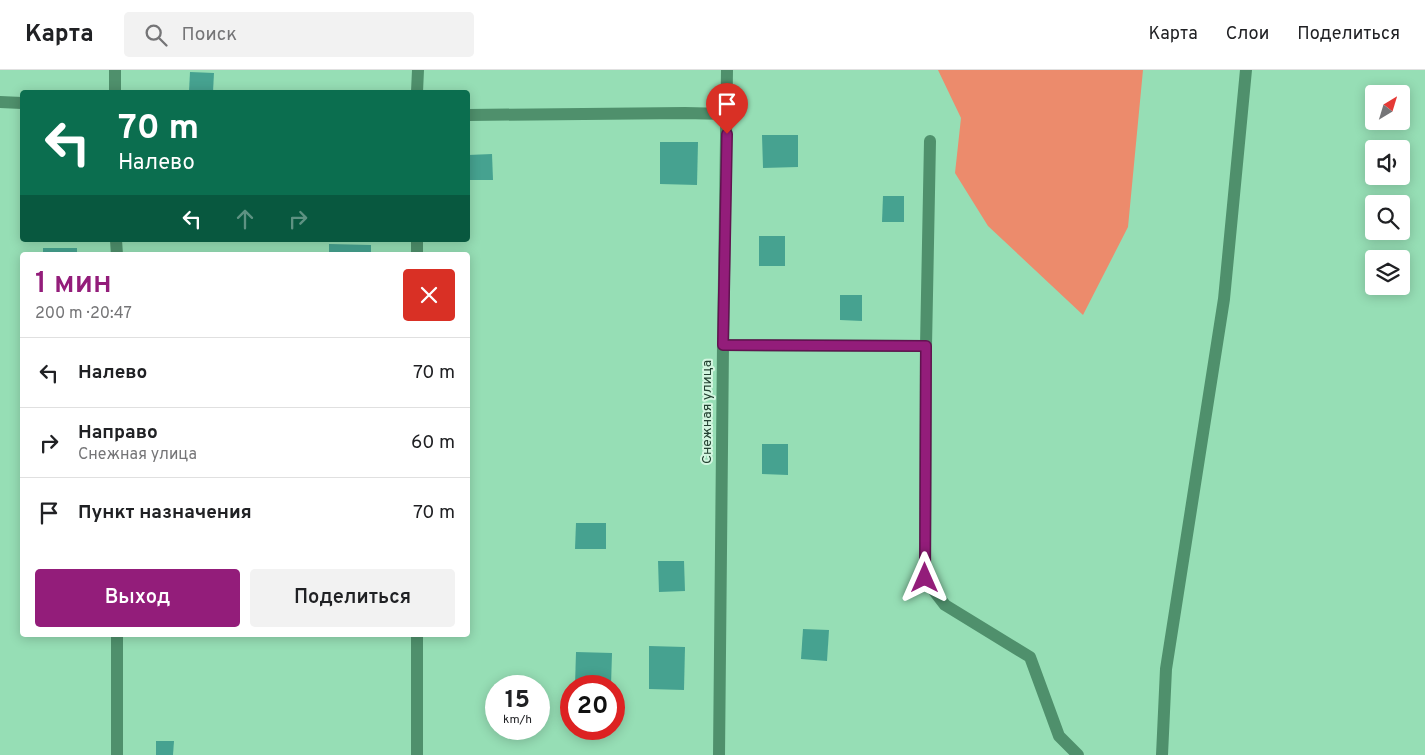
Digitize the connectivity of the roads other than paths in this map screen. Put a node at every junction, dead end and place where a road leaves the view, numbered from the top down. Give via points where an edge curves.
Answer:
1 (115, 70) edge
2 (418, 70) edge
3 (727, 70) edge
4 (1246, 70) edge
5 (115, 90) edge
6 (417, 90) edge
7 (0, 102) edge
8 (20, 103) edge
9 (727, 114) junction
10 (470, 115) edge
11 (930, 141) dead end
12 (723, 345) junction
13 (926, 346) junction
14 (117, 637) edge
15 (417, 637) edge
16 (117, 755) edge
17 (417, 755) edge
18 (719, 755) edge
19 (1078, 755) edge
20 (1162, 755) edge

1 - 5 street
2 - 6 street
3 - 9 street, Снежная улица
4 - 20 street via 1224,299 1166,669
7 - 8 street
9 - 10 street
9 - 12 street, Снежная улица
11 - 13 street
12 - 13 street
12 - 18 street, Снежная улица
13 - 19 street via 925,578 945,605 1030,657 1059,736
14 - 16 street
15 - 17 street

